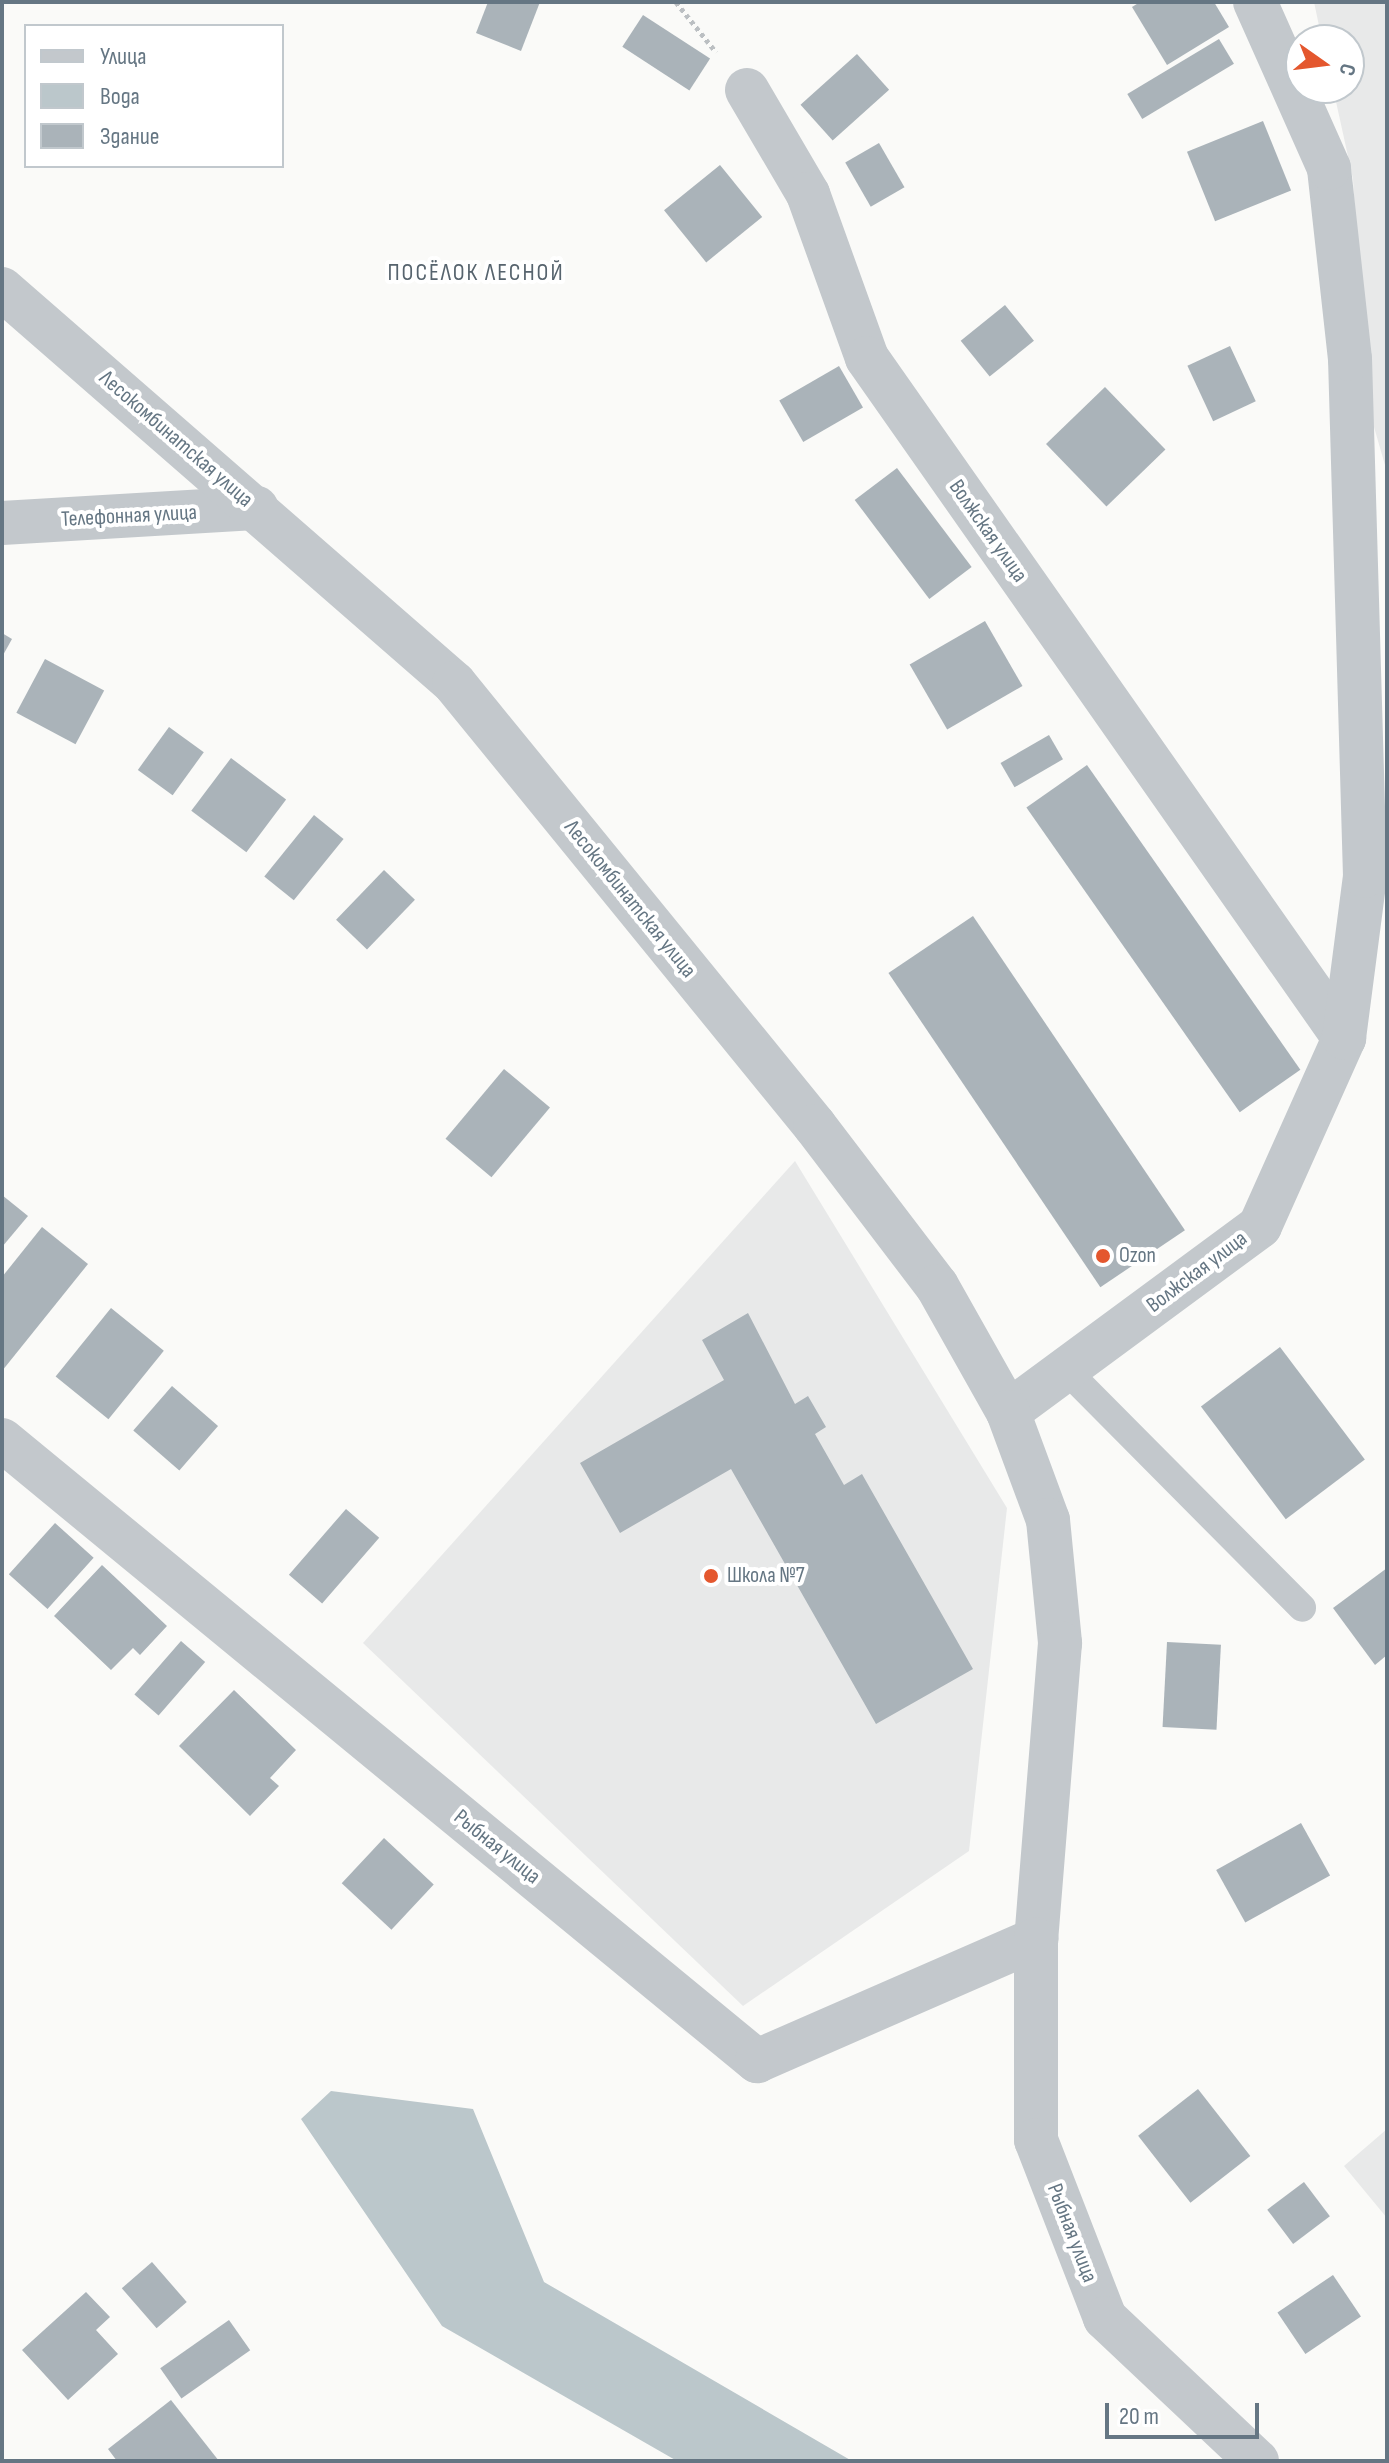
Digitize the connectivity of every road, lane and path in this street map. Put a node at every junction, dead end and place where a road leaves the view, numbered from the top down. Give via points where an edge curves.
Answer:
1 (676, 2) edge
2 (1255, 2) edge
3 (747, 90) joint
4 (2, 289) edge
5 (257, 508) junction
6 (2, 523) edge
7 (1344, 1038) junction
8 (1066, 1370) junction
9 (1008, 1412) junction
10 (2, 1440) edge
11 (1302, 1608) dead end
12 (1060, 1643) joint
13 (1036, 1939) junction
14 (1257, 2461) edge

1 - 3 path
2 - 7 street, Волжская улица via 1329,168 1350,359 1365,876
3 - 7 street, Волжская улица via 808,194 867,358
4 - 5 street, Лесокомбинатская улица
5 - 6 street, Телефонная улица
5 - 9 street, Лесокомбинатская улица via 454,683 834,1150 937,1286
7 - 8 street, Волжская улица via 1260,1226
8 - 9 street, Волжская улица
8 - 11 lane
9 - 12 street, Лесокомбинатская улица via 1048,1520
10 - 13 street, Рыбная улица via 757,2061
12 - 13 street, Рыбная улица
13 - 14 street, Рыбная улица via 1036,2140 1105,2318

